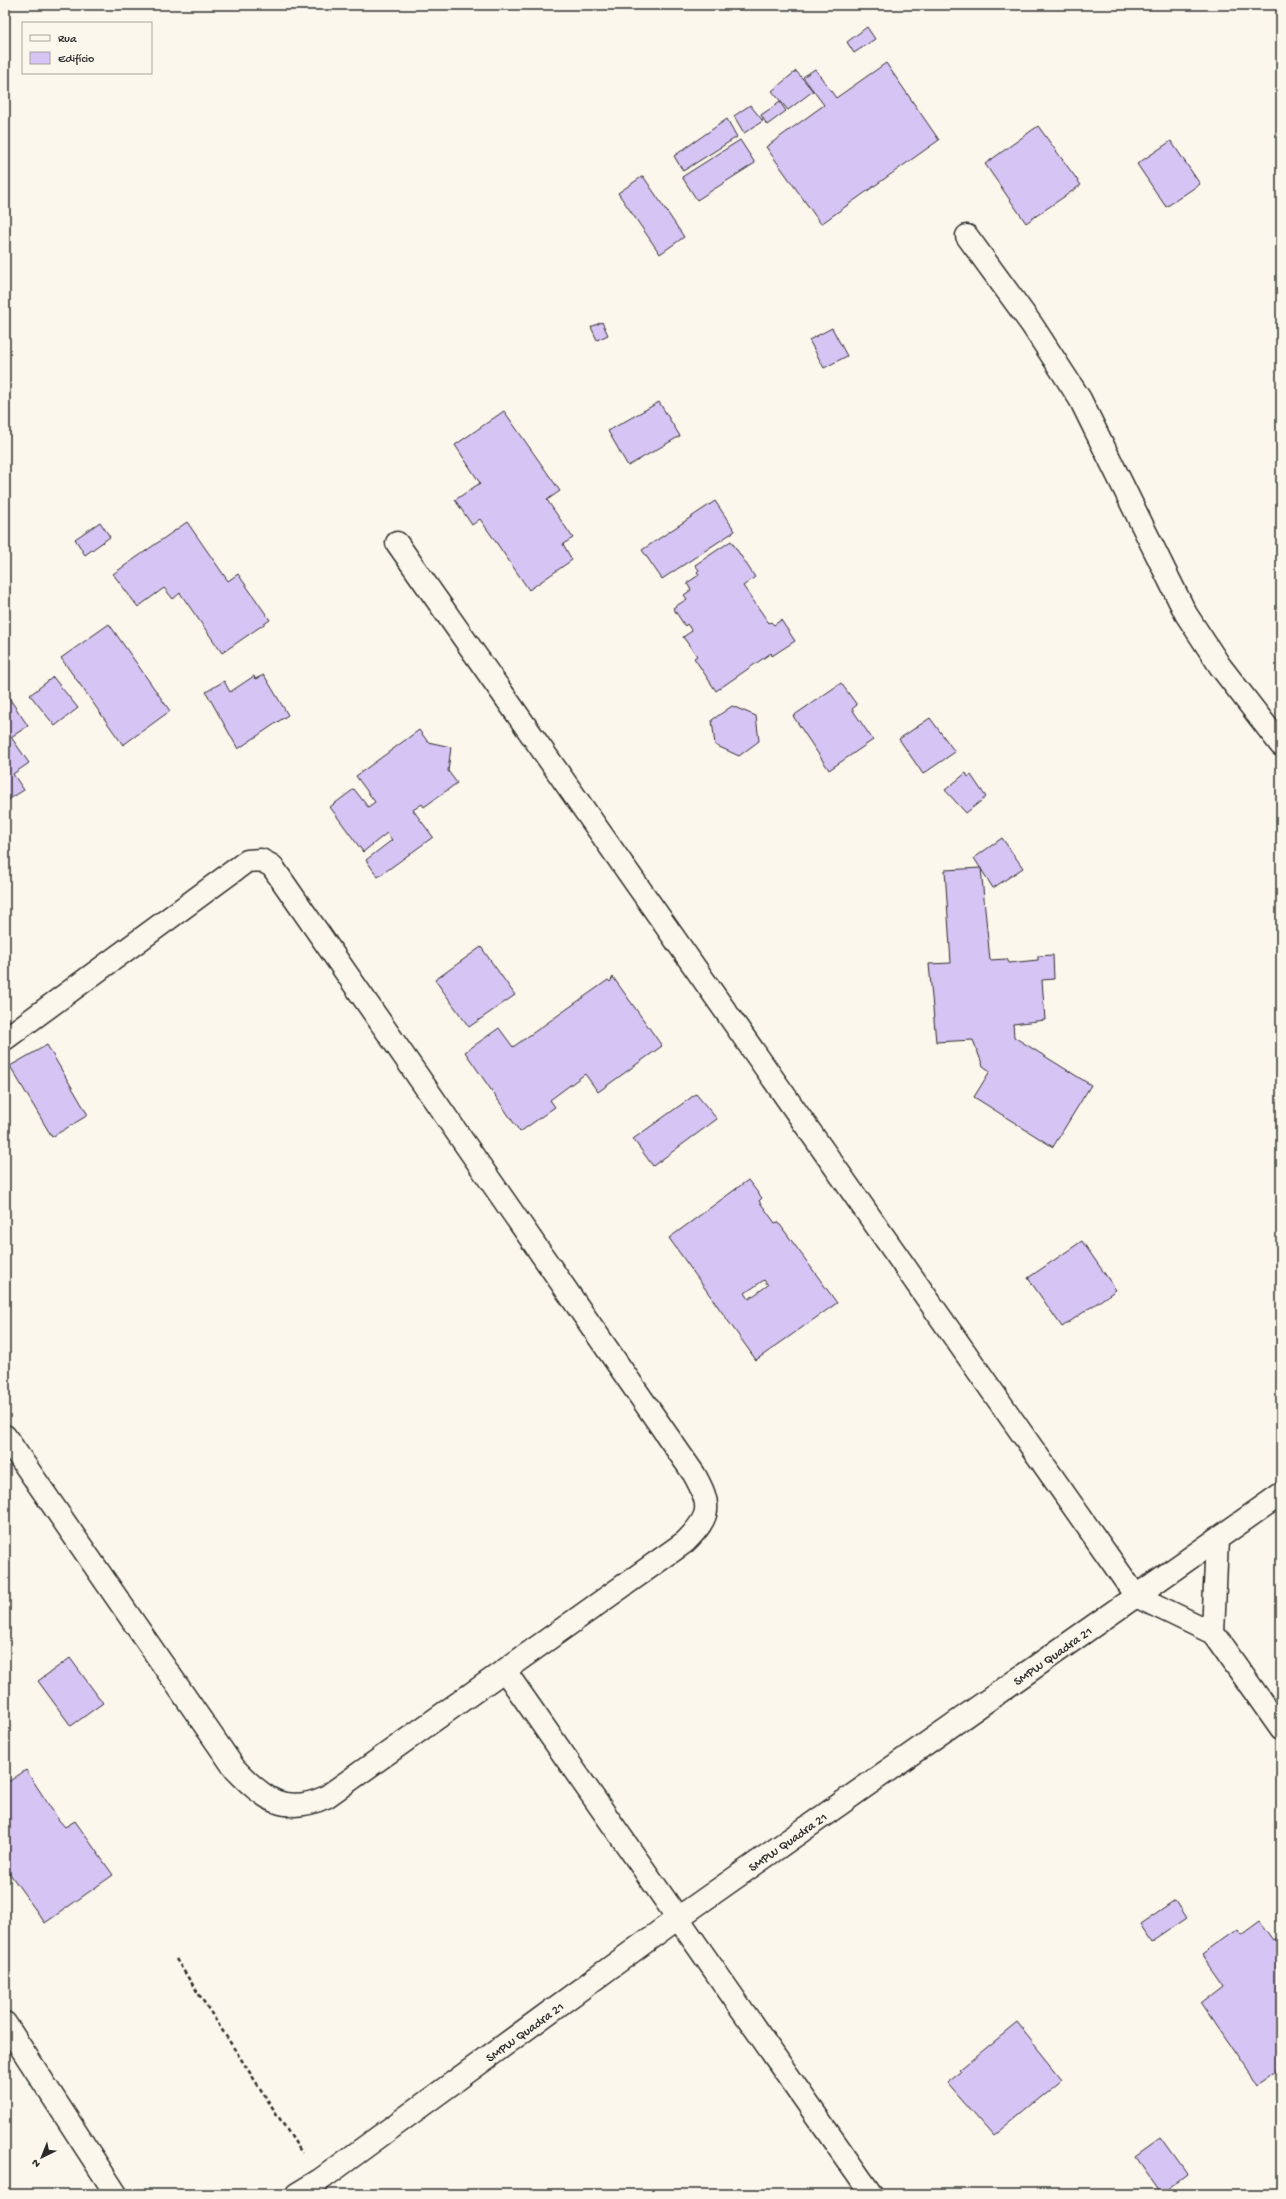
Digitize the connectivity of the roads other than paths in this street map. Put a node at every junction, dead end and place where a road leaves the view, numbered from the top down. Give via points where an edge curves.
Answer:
1 (967, 236) dead end
2 (398, 543) dead end
3 (1281, 745) edge
4 (5, 1038) edge
5 (5, 1436) edge
6 (1281, 1494) edge
7 (1217, 1539) junction
8 (1136, 1596) junction
9 (1213, 1633) junction
10 (505, 1671) junction
11 (1281, 1730) edge
12 (678, 1918) junction
13 (5, 2023) edge
14 (116, 2194) edge
15 (298, 2194) edge
16 (871, 2194) edge

1 - 3 street via 1032,325 1080,399 1186,614 1220,666
2 - 8 street
4 - 10 street via 247,861 261,860 272,866 685,1461 705,1494 707,1510 701,1526 685,1542
5 - 10 street via 235,1769 256,1791 272,1800 291,1805 310,1804 326,1797
6 - 7 street, SMPW Quadra 21
7 - 8 street, SMPW Quadra 21
7 - 9 street
8 - 9 street
8 - 12 street, SMPW Quadra 21
9 - 11 street
10 - 12 street
12 - 15 street, SMPW Quadra 21
12 - 16 street
13 - 14 street

